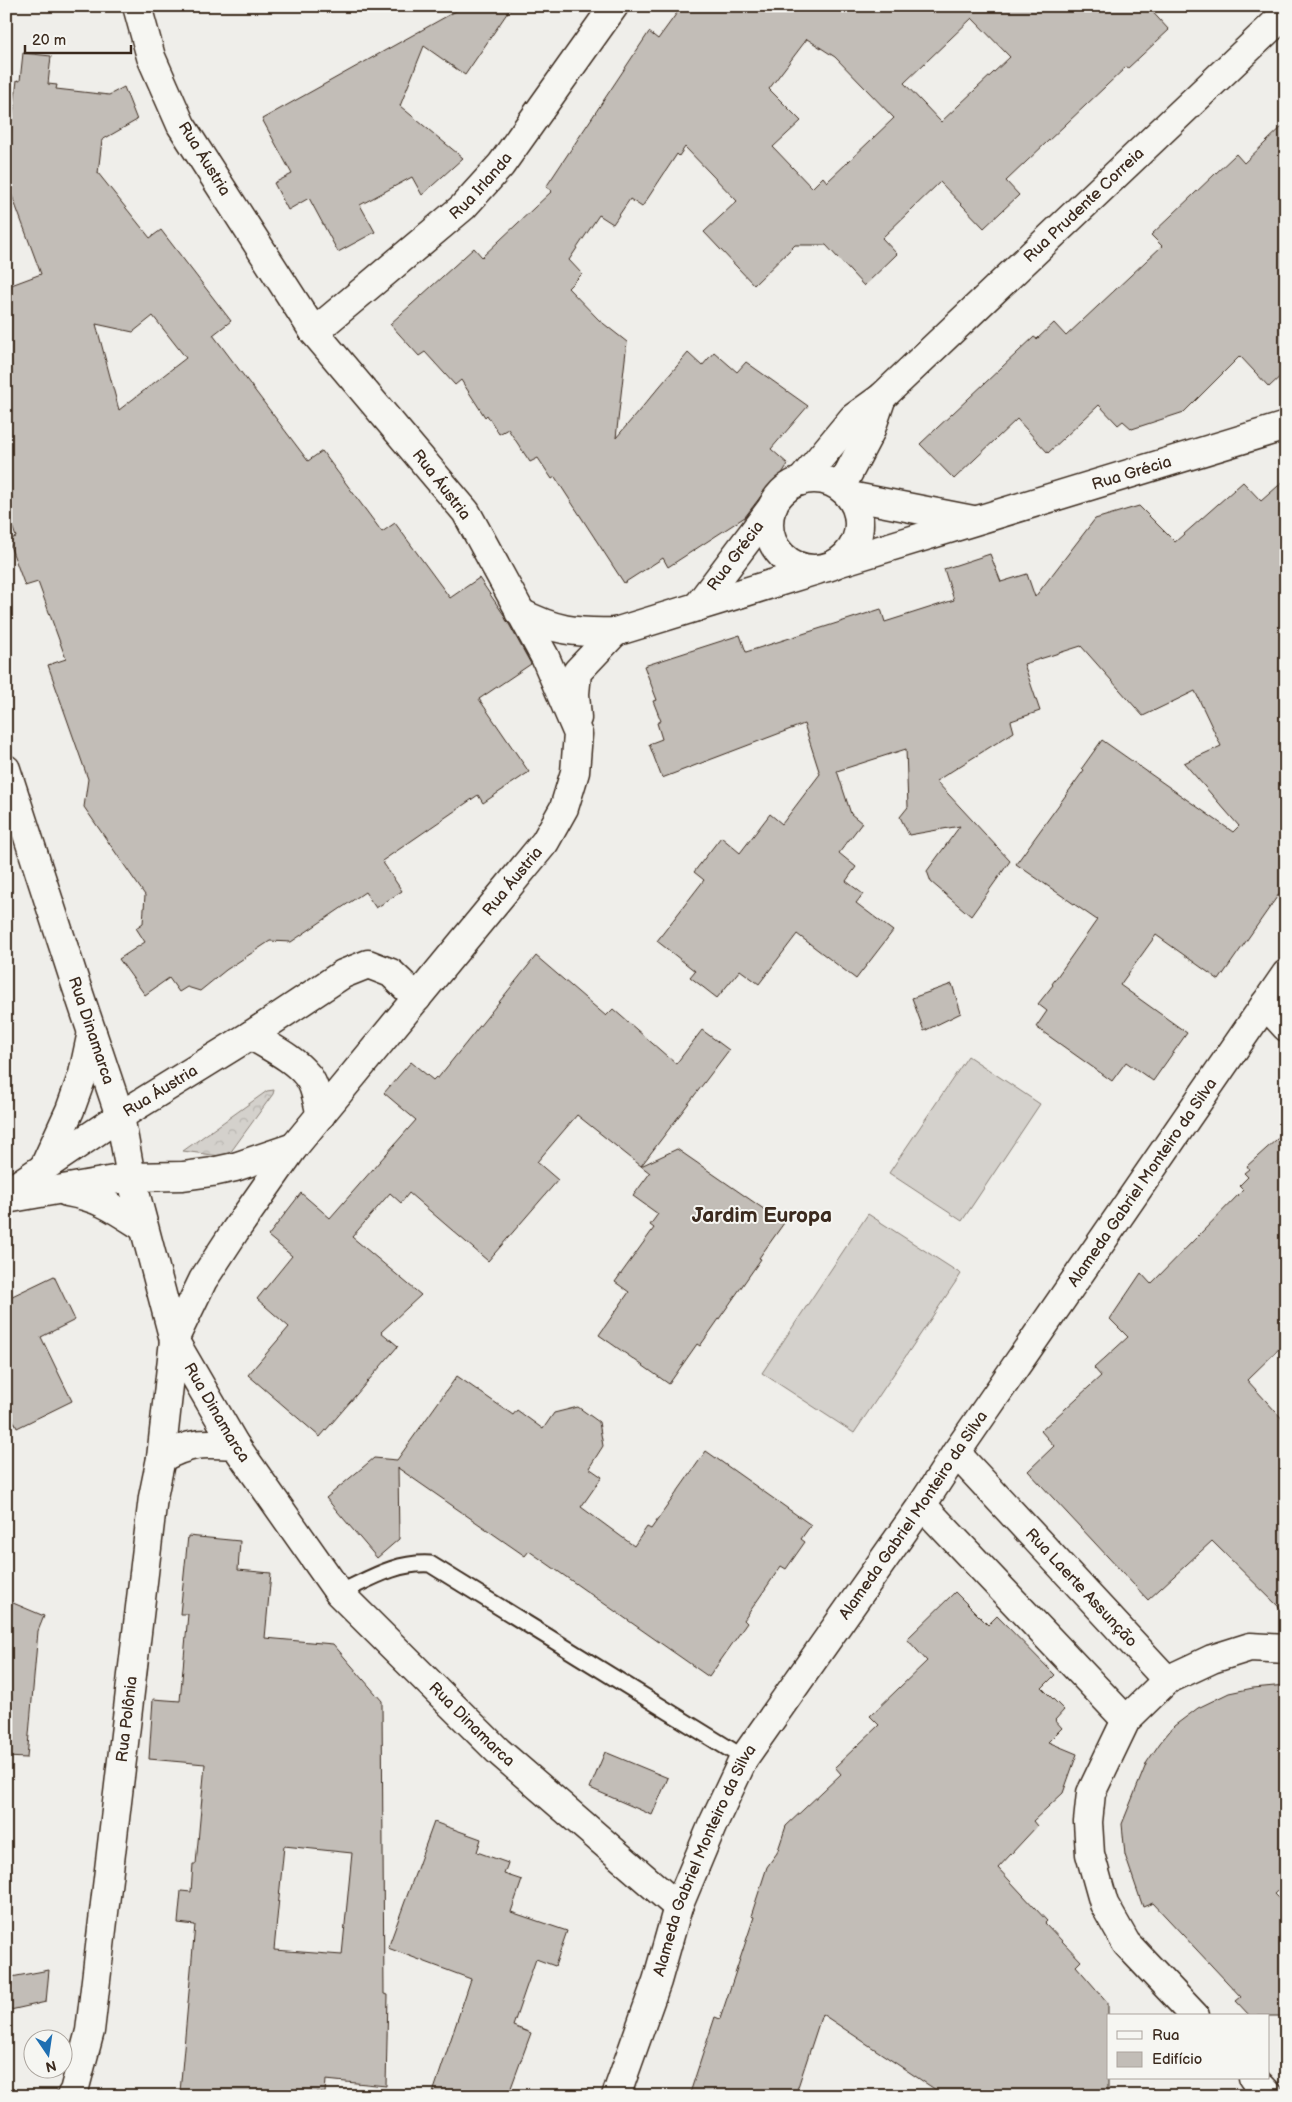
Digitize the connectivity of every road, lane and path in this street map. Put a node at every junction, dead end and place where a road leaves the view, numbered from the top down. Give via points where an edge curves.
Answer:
1 (137, 6) edge
2 (614, 6) edge
3 (1286, 13) edge
4 (314, 332) junction
5 (882, 398) junction
6 (1282, 432) edge
7 (801, 481) junction
8 (846, 492) junction
9 (773, 506) junction
10 (977, 521) junction
11 (827, 567) junction
12 (697, 607) junction
13 (519, 612) junction
14 (615, 632) junction
15 (578, 734) junction
16 (6, 768) edge
17 (1286, 974) edge
18 (417, 998) junction
19 (1265, 1004) junction
20 (1286, 1027) edge
21 (92, 1031) junction
22 (251, 1035) junction
23 (320, 1115) junction
24 (120, 1116) junction
25 (294, 1147) junction
26 (44, 1167) junction
27 (131, 1177) junction
28 (58, 1190) junction
29 (6, 1193) edge
30 (6, 1199) edge
31 (143, 1227) junction
32 (174, 1340) junction
33 (235, 1445) junction
34 (956, 1452) junction
35 (161, 1458) junction
36 (922, 1505) junction
37 (339, 1593) junction
38 (1286, 1649) edge
39 (1167, 1680) junction
40 (1126, 1720) junction
41 (744, 1758) junction
42 (678, 1907) junction
43 (1193, 2014) edge
44 (1255, 2080) edge
45 (71, 2096) edge
46 (616, 2096) edge
47 (1270, 2096) edge

1 - 4 street, Rua Áustria via 151,57 181,125
2 - 4 street, Rua Irlanda via 501,165 462,206
3 - 5 street, Rua Prudente Correia
4 - 13 street, Rua Áustria via 466,512
5 - 7 street, Rua Prudente Correia via 853,418
5 - 8 street, Rua Prudente Correia
6 - 10 street, Rua Grécia
7 - 8 street via 828,481
7 - 9 street via 780,495
8 - 10 street, Rua Grécia
8 - 11 street via 858,510 857,540 850,554
9 - 11 street via 770,536 777,550 801,568
9 - 12 street, Rua Grécia
10 - 11 street, Rua Grécia
11 - 12 street, Rua Grécia
12 - 14 street, Rua Grécia
13 - 14 street, Rua Grécia via 561,630
13 - 15 street, Rua Áustria via 545,657
14 - 15 street, Rua Grécia via 577,672 574,694
15 - 18 street, Rua Áustria via 575,772 564,808 545,842
16 - 21 street, Rua Dinamarca
17 - 19 street, Alameda Gabriel Monteiro da Silva
18 - 22 street, Rua Áustria via 391,973 368,964 343,974
18 - 23 street, Rua Áustria
19 - 20 street
19 - 34 street, Alameda Gabriel Monteiro da Silva
21 - 24 street, Rua Dinamarca
21 - 26 street via 83,1074
22 - 23 street via 307,1075 315,1091
22 - 24 street, Rua Áustria
23 - 25 street, Rua Áustria
24 - 26 street, Rua Áustria
24 - 27 street, Rua Dinamarca
25 - 27 street via 212,1172
25 - 32 street, Rua Áustria via 203,1280
26 - 29 street, Rua Áustria
27 - 28 street
27 - 31 street, Rua Dinamarca
28 - 30 street
28 - 31 street via 102,1201
31 - 32 street, Rua Dinamarca
32 - 33 street, Rua Dinamarca
32 - 35 street, Rua Polônia
33 - 35 street via 195,1444
33 - 37 street, Rua Dinamarca
34 - 36 street, Alameda Gabriel Monteiro da Silva
34 - 39 street, Rua Laerte Assunção
35 - 45 street, Rua Polônia via 153,1497 90,2031
36 - 40 street
36 - 41 street, Alameda Gabriel Monteiro da Silva
37 - 41 lane via 396,1567 412,1563 430,1564
37 - 42 street, Rua Dinamarca via 498,1751
38 - 39 street via 1250,1647 1212,1659
39 - 40 street
40 - 43 street via 1091,1793 1088,1822 1090,1854 1104,1904 1126,1943
41 - 42 street, Alameda Gabriel Monteiro da Silva
42 - 46 street, Alameda Gabriel Monteiro da Silva via 657,1981
44 - 47 street

